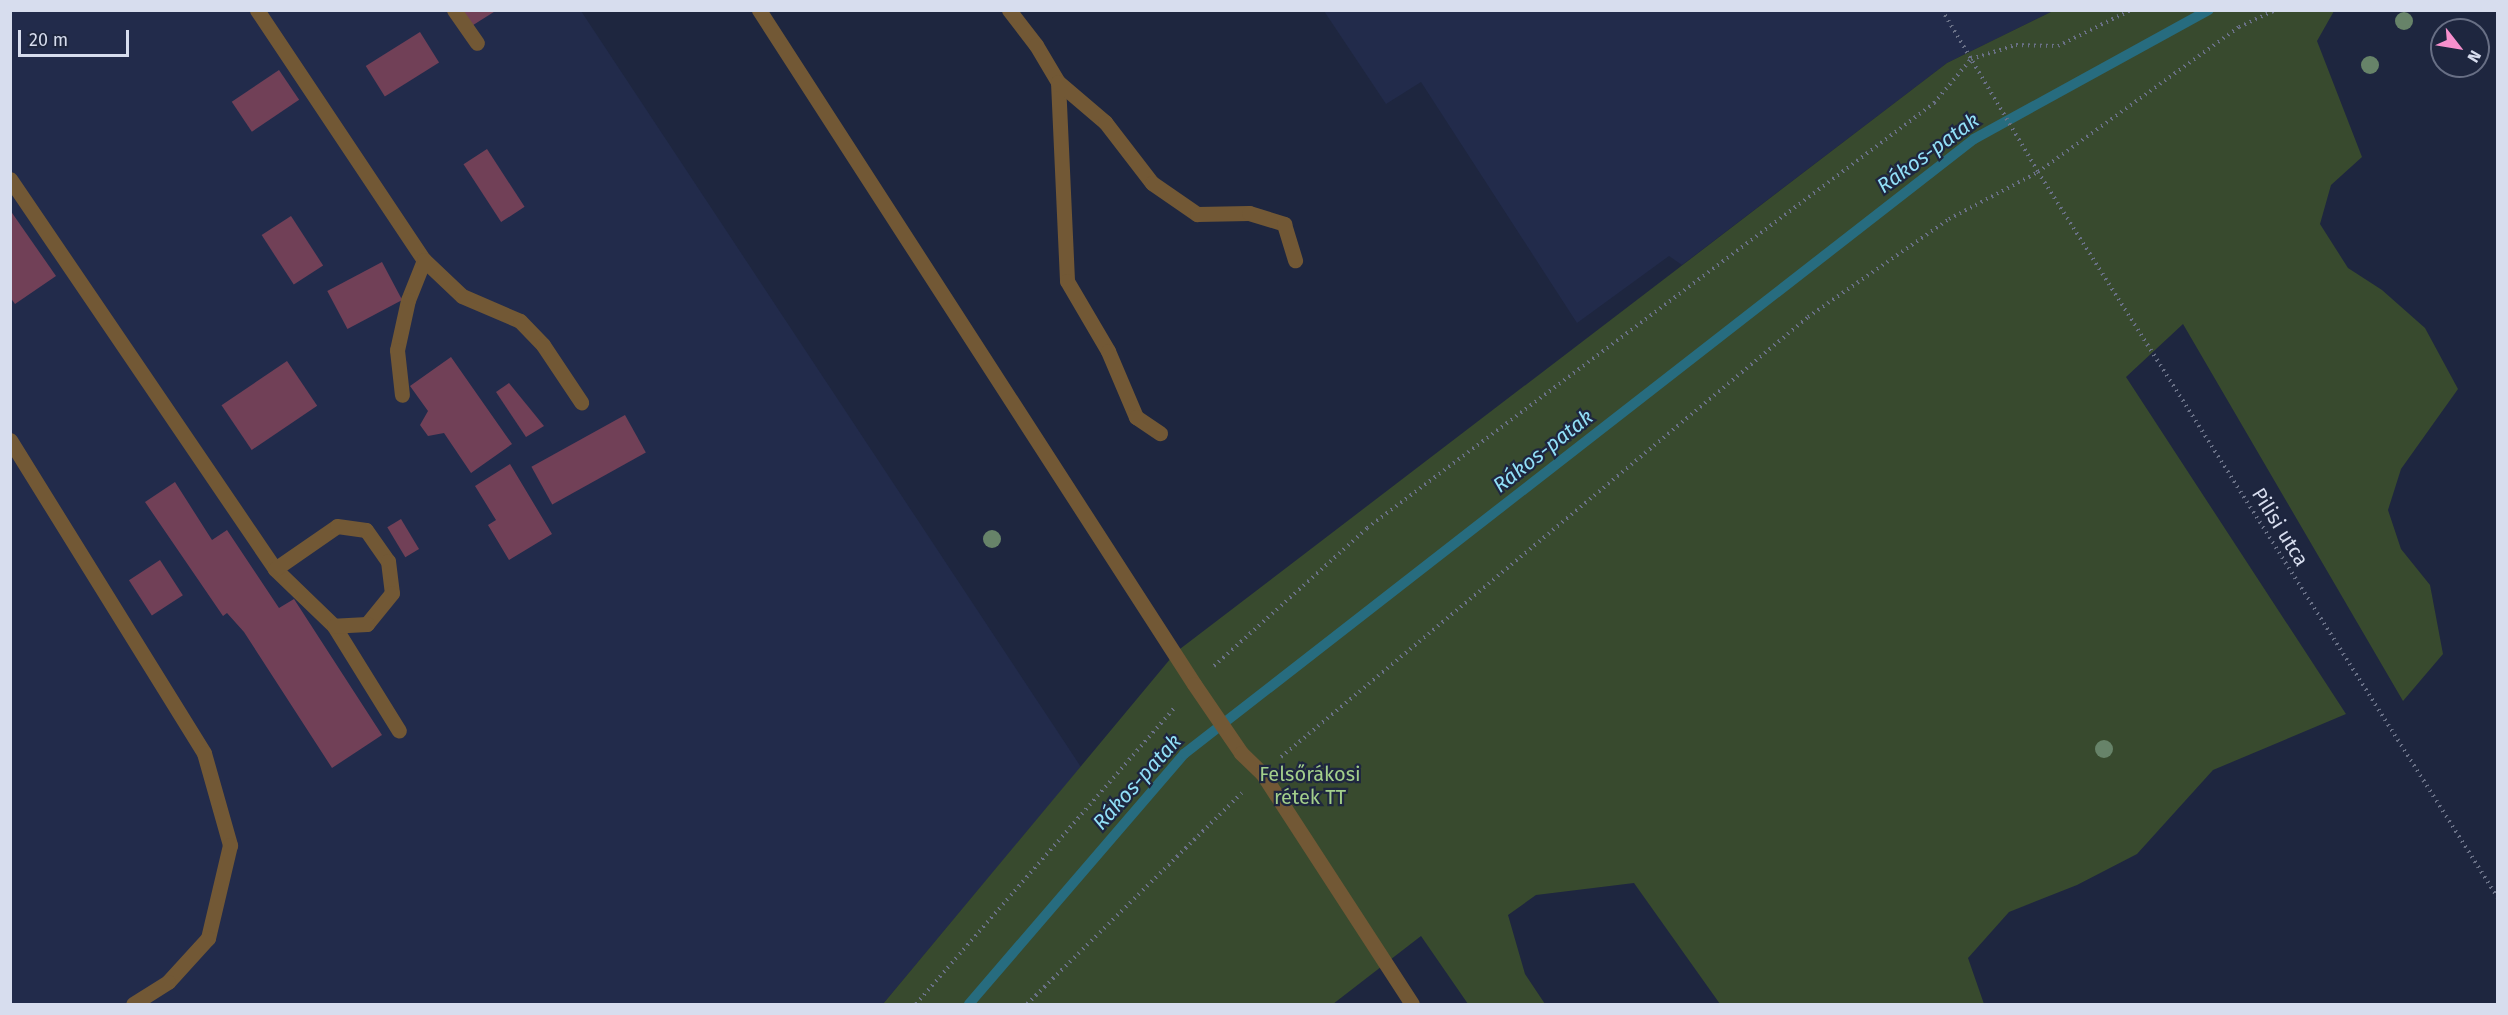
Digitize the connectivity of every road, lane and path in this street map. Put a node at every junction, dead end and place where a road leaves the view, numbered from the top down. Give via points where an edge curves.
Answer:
1 (257, 10) edge
2 (454, 10) edge
3 (759, 10) edge
4 (1009, 10) edge
5 (1942, 10) edge
6 (2131, 10) edge
7 (2275, 10) edge
8 (477, 43) dead end
9 (1971, 59) junction
10 (1058, 82) junction
11 (2038, 172) junction
12 (10, 179) edge
13 (424, 260) junction
14 (1295, 260) dead end
15 (402, 395) dead end
16 (581, 402) dead end
17 (1160, 433) dead end
18 (10, 440) edge
19 (275, 569) junction
20 (334, 626) junction
21 (1194, 684) junction
22 (399, 731) dead end
23 (1262, 773) junction
24 (2498, 898) edge
25 (132, 1005) edge
26 (916, 1005) edge
27 (1027, 1005) edge
28 (1412, 1005) edge

1 - 13 lane
2 - 8 lane
3 - 21 lane
4 - 10 lane
5 - 9 path, Pilisi utca
6 - 9 path via 2058,46 2016,45
7 - 11 path via 2239,27
9 - 11 path, Pilisi utca
9 - 21 path via 1934,103 1366,528
10 - 14 lane via 1105,122 1152,183 1197,214 1249,213 1284,224
10 - 17 lane via 1067,281 1108,351 1136,417
11 - 23 path via 1949,219 1808,317
11 - 24 path, Pilisi utca
12 - 19 lane
13 - 15 lane via 408,300 397,350
13 - 16 lane via 462,296 520,321 543,345
18 - 25 lane via 204,753 230,845 208,938 168,982
19 - 20 lane
19 - 20 lane via 337,526 366,530 388,561 392,593 367,624
20 - 22 lane
21 - 23 lane via 1241,753
21 - 26 path
23 - 27 path
23 - 28 lane

